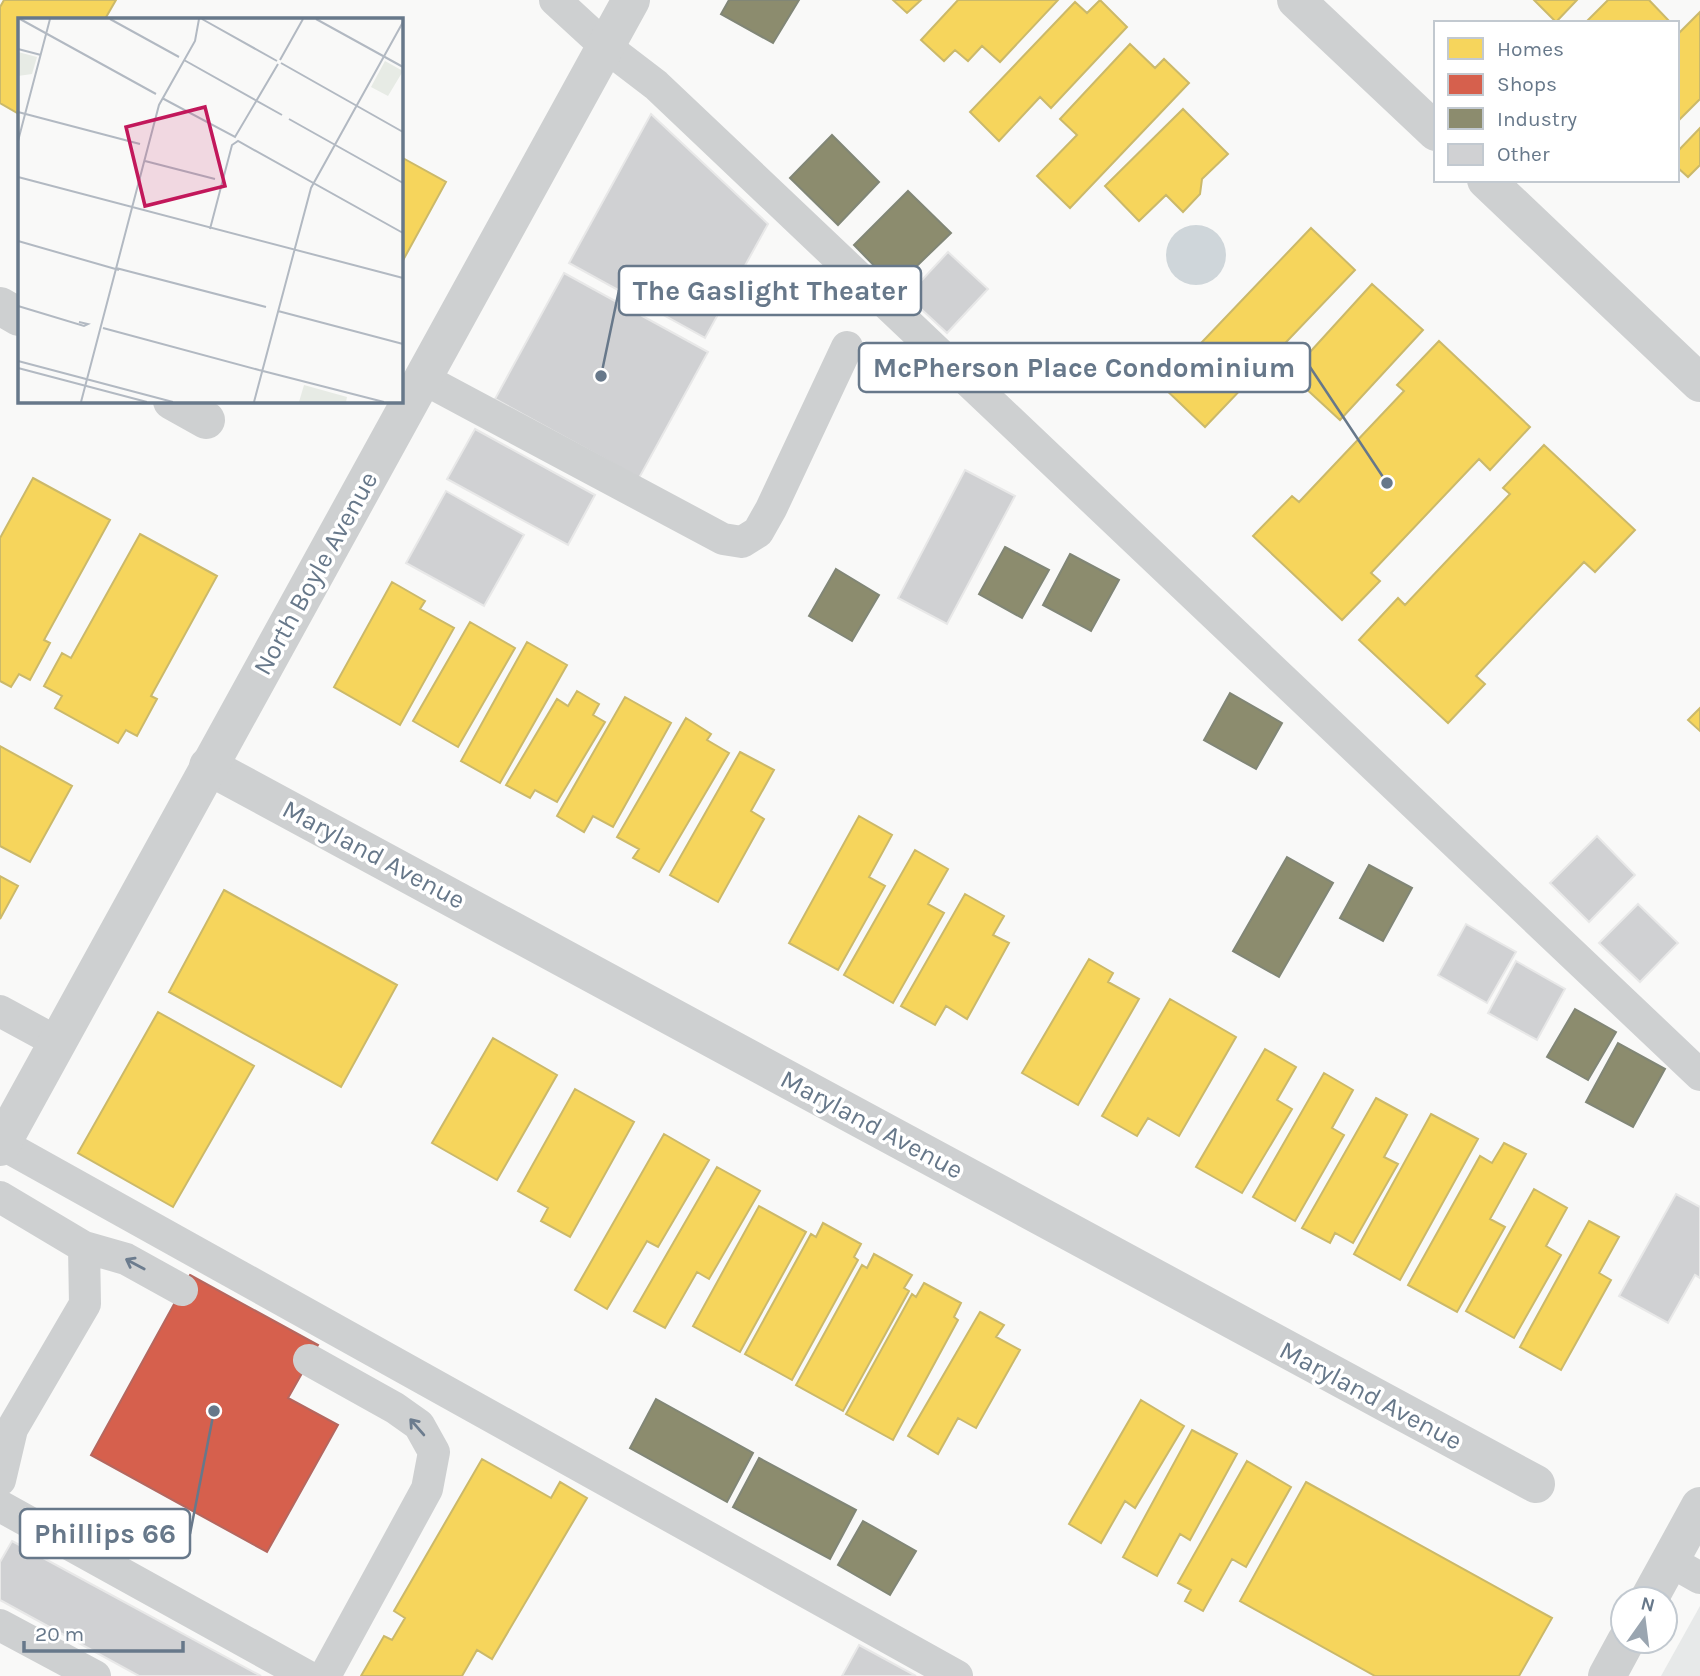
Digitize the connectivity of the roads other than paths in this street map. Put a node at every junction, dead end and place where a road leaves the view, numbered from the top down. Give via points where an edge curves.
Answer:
1 (555, 0) edge
2 (631, 0) edge
3 (1296, 0) edge
4 (605, 46) junction
5 (1434, 130) edge
6 (1488, 182) edge
7 (0, 306) edge
8 (18, 316) edge
9 (847, 346) dead end
10 (422, 377) junction
11 (1700, 383) edge
12 (174, 402) edge
13 (206, 420) dead end
14 (208, 766) junction
15 (0, 1011) edge
16 (57, 1042) junction
17 (1700, 1075) edge
18 (1, 1145) edge
19 (0, 1197) edge
20 (84, 1247) junction
21 (182, 1290) dead end
22 (309, 1360) dead end
23 (0, 1480) edge
24 (1536, 1484) dead end
25 (0, 1506) edge
26 (1700, 1506) edge
27 (1685, 1570) edge
28 (1666, 1585) edge
29 (0, 1625) edge
30 (1618, 1655) edge
31 (90, 1665) edge
32 (307, 1676) edge
33 (325, 1676) edge
34 (957, 1676) edge
35 (1606, 1676) edge

1 - 4 lane
2 - 4 street, North Boyle Avenue
3 - 5 street
4 - 10 street, North Boyle Avenue
4 - 17 lane via 656,85
6 - 11 street
7 - 8 street
9 - 10 lane via 771,509 758,532 742,542 723,540
10 - 14 street, North Boyle Avenue
12 - 13 street
14 - 16 street, North Boyle Avenue
14 - 24 street, Maryland Avenue
15 - 16 lane
16 - 18 street, North Boyle Avenue
18 - 34 lane
19 - 20 lane
21 -> 20 lane via 126,1259
20 - 23 lane via 85,1304 12,1429
33 -> 22 lane via 427,1489 434,1451 419,1425
25 - 32 lane via 74,1561 230,1646
26 - 27 street
27 - 28 street
29 - 31 lane via 35,1632
30 - 35 street

